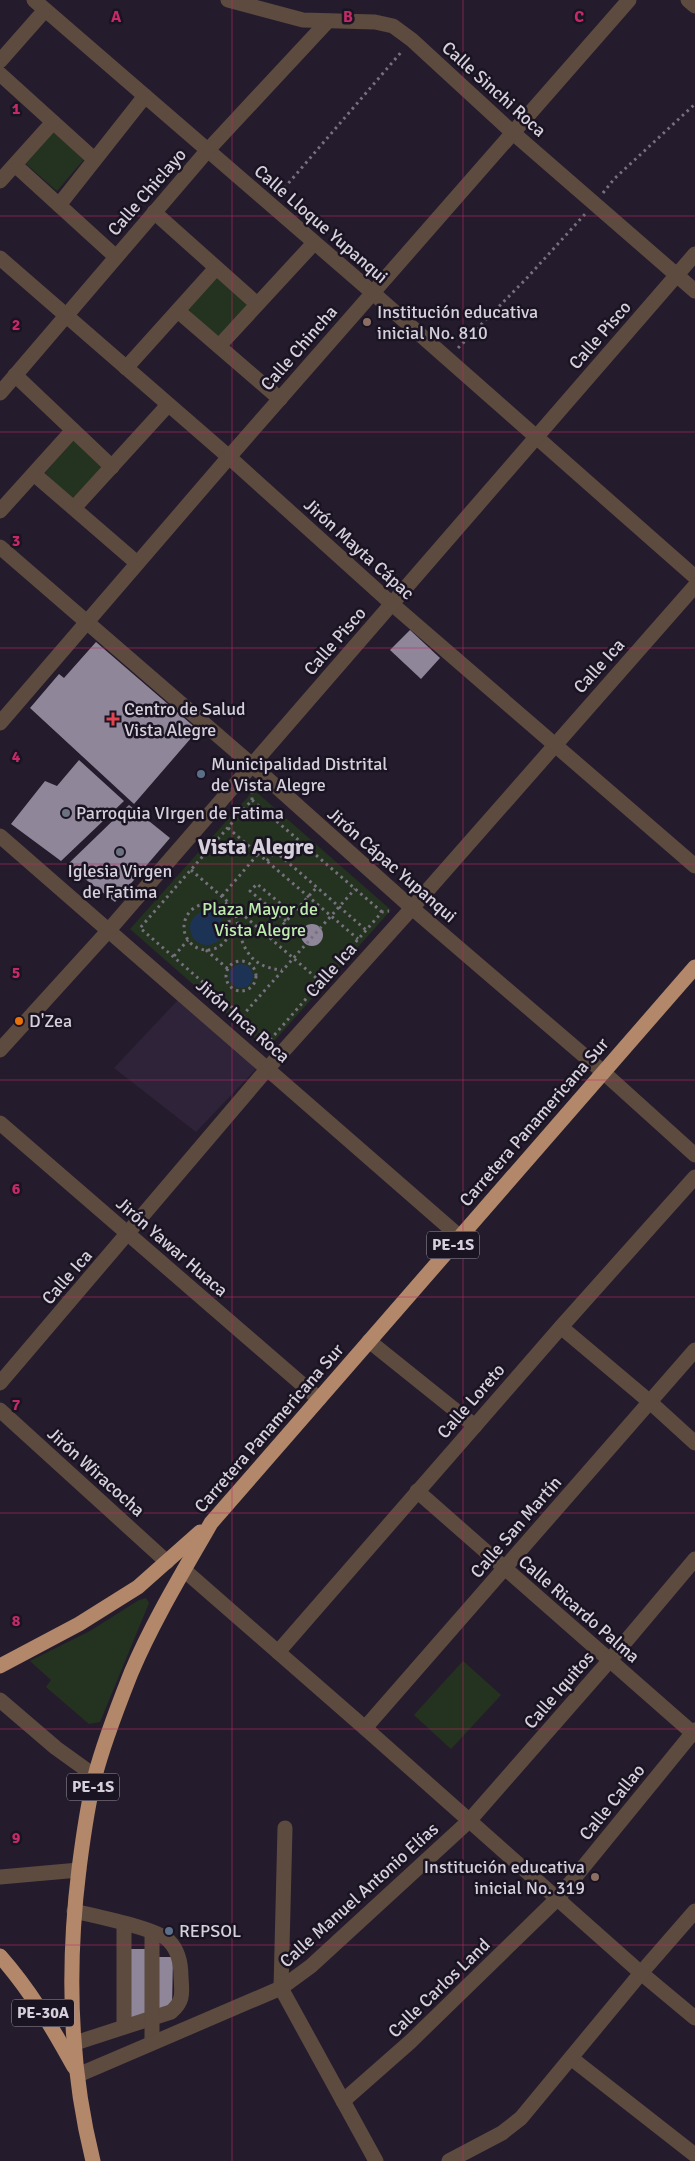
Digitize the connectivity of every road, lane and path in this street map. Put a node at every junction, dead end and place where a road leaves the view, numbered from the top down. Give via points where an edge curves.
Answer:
1 (228, 0) edge
2 (628, 0) edge
3 (688, 0) edge
4 (40, 5) edge
5 (695, 6) edge
6 (328, 21) junction
7 (412, 40) junction
8 (0, 61) edge
9 (0, 74) edge
10 (144, 96) junction
11 (695, 104) edge
12 (53, 122) junction
13 (512, 132) junction
14 (207, 151) junction
15 (94, 159) junction
16 (15, 165) junction
17 (0, 181) edge
18 (59, 204) junction
19 (594, 204) junction
20 (270, 205) junction
21 (154, 212) junction
22 (314, 243) junction
23 (695, 254) edge
24 (116, 256) junction
25 (2, 263) edge
26 (216, 268) junction
27 (677, 275) junction
28 (695, 292) edge
29 (373, 294) junction
30 (258, 304) junction
31 (178, 310) junction
32 (66, 315) junction
33 (219, 346) junction
34 (447, 359) junction
35 (126, 368) junction
36 (15, 375) junction
37 (0, 393) edge
38 (280, 399) junction
39 (168, 405) junction
40 (73, 430) junction
41 (534, 437) junction
42 (228, 457) junction
43 (112, 467) junction
44 (34, 474) junction
45 (74, 508) junction
46 (0, 511) edge
47 (0, 547) edge
48 (137, 563) junction
49 (695, 577) edge
50 (695, 586) edge
51 (392, 604) junction
52 (85, 623) junction
53 (0, 723) edge
54 (555, 744) junction
55 (252, 765) junction
56 (228, 828) junction
57 (0, 836) edge
58 (258, 854) junction
59 (267, 861) junction
60 (695, 866) edge
61 (191, 870) junction
62 (317, 887) junction
63 (355, 889) junction
64 (222, 896) junction
65 (308, 897) junction
66 (228, 902) junction
67 (339, 906) junction
68 (235, 908) junction
69 (412, 908) junction
70 (221, 909) junction
71 (293, 914) junction
72 (331, 916) junction
73 (286, 921) junction
74 (238, 927) junction
75 (230, 928) junction
76 (109, 930) junction
77 (366, 930) junction
78 (270, 938) junction
79 (358, 939) junction
80 (188, 940) junction
81 (206, 950) junction
82 (174, 956) junction
83 (293, 958) junction
84 (257, 962) junction
85 (253, 967) junction
86 (695, 967) edge
87 (228, 969) junction
88 (283, 970) junction
89 (321, 982) junction
90 (242, 1016) junction
91 (0, 1050) edge
92 (268, 1068) junction
93 (602, 1071) junction
94 (0, 1123) edge
95 (695, 1155) edge
96 (695, 1177) edge
97 (128, 1234) junction
98 (460, 1237) junction
99 (561, 1326) junction
100 (369, 1341) junction
101 (695, 1350) edge
102 (0, 1383) edge
103 (319, 1399) junction
104 (650, 1402) junction
105 (0, 1410) edge
106 (474, 1426) junction
107 (695, 1443) edge
108 (417, 1491) junction
109 (211, 1523) junction
110 (695, 1559) edge
111 (167, 1562) junction
112 (504, 1569) junction
113 (184, 1570) junction
114 (278, 1652) junction
115 (610, 1660) junction
116 (0, 1666) edge
117 (0, 1700) edge
118 (365, 1728) junction
119 (694, 1733) edge
120 (95, 1776) junction
121 (469, 1821) junction
122 (285, 1828) dead end
123 (79, 1870) junction
124 (0, 1877) edge
125 (558, 1898) junction
126 (74, 1911) junction
127 (695, 1911) edge
128 (124, 1924) junction
129 (152, 1932) junction
130 (0, 1956) edge
131 (641, 1973) junction
132 (281, 1988) junction
133 (180, 2005) junction
134 (695, 2018) edge
135 (151, 2019) junction
136 (124, 2027) junction
137 (183, 2030) junction
138 (75, 2043) junction
139 (152, 2043) junction
140 (571, 2058) junction
141 (78, 2075) junction
142 (343, 2101) junction
143 (695, 2155) edge
144 (93, 2161) edge
145 (376, 2161) edge
146 (449, 2161) edge

1 - 6 street, Calle Sinchi Roca via 303,20
2 - 13 street, Calle Chincha
3 - 5 street
4 - 8 street
4 - 10 street, Calle Lloque Yupanqui
6 - 7 street, Calle Sinchi Roca via 375,22 393,26
6 - 14 street, Calle Chiclayo
7 - 13 street, Calle Sinchi Roca
7 - 20 path
9 - 12 street
10 - 14 street, Calle Lloque Yupanqui
10 - 15 street
11 - 19 path via 614,179
12 - 15 street
12 - 16 street
13 - 19 street, Calle Sinchi Roca
13 - 29 street, Calle Chincha
14 - 20 street, Calle Lloque Yupanqui
14 - 21 street, Calle Chiclayo
15 - 18 street
16 - 17 street
16 - 18 street
18 - 24 street
19 - 27 street, Calle Sinchi Roca
19 - 34 path
20 - 22 street, Calle Lloque Yupanqui
21 - 24 street, Calle Chiclayo
21 - 26 street
22 - 29 street, Calle Lloque Yupanqui
22 - 30 street
23 - 27 street, Calle Pisco
24 - 32 street, Calle Chiclayo
25 - 32 street, Jirón Mayta Cápac
26 - 30 street
26 - 31 street
27 - 28 street, Calle Sinchi Roca
27 - 41 street, Calle Pisco
29 - 34 street, Calle Lloque Yupanqui
29 - 38 street, Calle Chincha
30 - 33 street
31 - 33 street
31 - 35 street
32 - 35 street, Jirón Mayta Cápac
32 - 36 street, Calle Chiclayo
33 - 38 street
34 - 41 street, Calle Lloque Yupanqui
35 - 39 street, Jirón Mayta Cápac
36 - 37 street, Calle Chiclayo
36 - 40 street
38 - 42 street, Calle Chincha
39 - 42 street, Jirón Mayta Cápac
39 - 43 street
40 - 43 street
40 - 44 street
41 - 49 street, Calle Lloque Yupanqui
41 - 51 street, Calle Pisco
42 - 48 street, Calle Chincha
42 - 51 street, Jirón Mayta Cápac
43 - 45 street
44 - 45 street
44 - 46 street
45 - 48 street
47 - 52 street, Jirón Cápac Yupanqui
48 - 52 street, Calle Chincha
50 - 54 street, Calle Ica
51 - 54 street, Jirón Mayta Cápac
51 - 55 street, Calle Pisco
52 - 53 street, Calle Chincha
52 - 55 street, Jirón Cápac Yupanqui
54 - 60 street, Jirón Mayta Cápac
54 - 69 street, Calle Ica
55 - 69 street, Jirón Cápac Yupanqui
55 - 76 street, Calle Pisco
56 - 58 path
56 - 61 path
56 - 63 path via 252,800
57 - 76 street, Jirón Inca Roca
58 - 59 path
58 - 64 path
59 - 62 path via 275,851
59 - 65 path
61 - 64 path
61 - 82 path via 140,928
62 - 65 path
62 - 67 path
63 - 67 path
63 - 77 path via 382,912
64 - 66 path
65 - 71 path
65 - 72 path
66 - 68 path
66 - 70 path
67 - 72 path
67 - 77 path
68 - 74 path
68 - 78 path
69 - 92 street, Calle Ica
69 - 93 street, Jirón Cápac Yupanqui
70 - 75 path via 230,921
70 - 80 path via 208,904 194,908 184,926
71 - 73 path
71 - 73 path via 257,884 250,891
72 - 79 path
72 - 83 path
73 - 78 path
74 - 75 path
74 - 84 path via 244,948
75 - 81 path via 229,935 220,946
76 - 91 street, Calle Pisco
76 - 92 street, Jirón Inca Roca
77 - 79 path
78 - 83 path
79 - 89 path
80 - 81 path via 199,949
80 - 82 path
81 - 87 path
82 - 90 path
83 - 88 path
83 - 89 path
84 - 85 path
84 - 88 path
85 - 87 path via 240,961
85 - 87 path via 255,980 242,991 228,983
86 - 93 highway, Carretera Panamericana Sur / PE-1S
88 - 90 path
89 - 90 path via 270,1040
92 - 97 street, Calle Ica
92 - 98 street, Jirón Inca Roca
93 - 95 street, Jirón Cápac Yupanqui
93 - 98 highway, Carretera Panamericana Sur / PE-1S
94 - 97 street, Jirón Yawar Huaca
96 - 99 street, Calle Loreto
97 - 102 street, Calle Ica
97 - 103 street, Jirón Yawar Huaca
98 - 100 highway, Carretera Panamericana Sur / PE-1S
99 - 104 street
99 - 106 street, Calle Loreto
100 - 103 highway, Carretera Panamericana Sur / PE-1S
100 - 106 street
101 - 104 street, Calle San Martín
103 - 109 highway, Carretera Panamericana Sur / PE-1S
104 - 107 street
104 - 112 street, Calle San Martín
105 - 111 street, Jirón Wiracocha
106 - 108 street, Calle Loreto
108 - 112 street, Calle Ricardo Palma
108 - 114 street, Calle Loreto
109 - 111 highway
109 - 113 highway, Carretera Panamericana Sur / PE-1S
110 - 115 street, Calle Iquitos
111 - 116 highway via 138,1587 79,1624
112 - 115 street, Calle Ricardo Palma
112 - 118 street, Calle San Martín
113 - 114 street
113 - 120 highway, Carretera Panamericana Sur / PE-1S via 132,1672
114 - 118 street
115 - 119 street, Calle Ricardo Palma
115 - 121 street, Calle Iquitos
117 - 120 street
118 - 121 street
119 - 125 street, Calle Callao
120 - 123 highway, Carretera Panamericana Sur / PE-1S
121 - 125 street
121 - 132 street, Calle Manuel Antonio Elías via 342,1940
122 - 132 street
123 - 124 street
123 - 126 highway, Carretera Panamericana Sur / PE-1S
125 - 131 street
125 - 142 street, Calle Carlos Land via 410,2042
126 - 128 street
126 - 138 highway, Carretera Panamericana Sur / PE-1S via 71,1967
127 - 131 street
128 - 129 street
128 - 136 street
129 - 133 street via 169,1940 177,1953 181,1966
129 - 135 street
130 - 141 highway, PE-30A via 22,1981 50,2023
131 - 134 street
131 - 140 street
132 - 137 street, Calle Manuel Antonio Elías
132 - 142 street
133 - 135 street
133 - 137 street
135 - 136 street
135 - 139 street
136 - 138 street
137 - 139 street, Calle Manuel Antonio Elías
138 - 141 highway, Carretera Panamericana Sur / PE-1S
139 - 141 street, Calle Manuel Antonio Elías
140 - 143 street
140 - 146 street via 521,2118 502,2133
141 - 144 highway, Carretera Panamericana Sur / PE-1S
142 - 145 street

